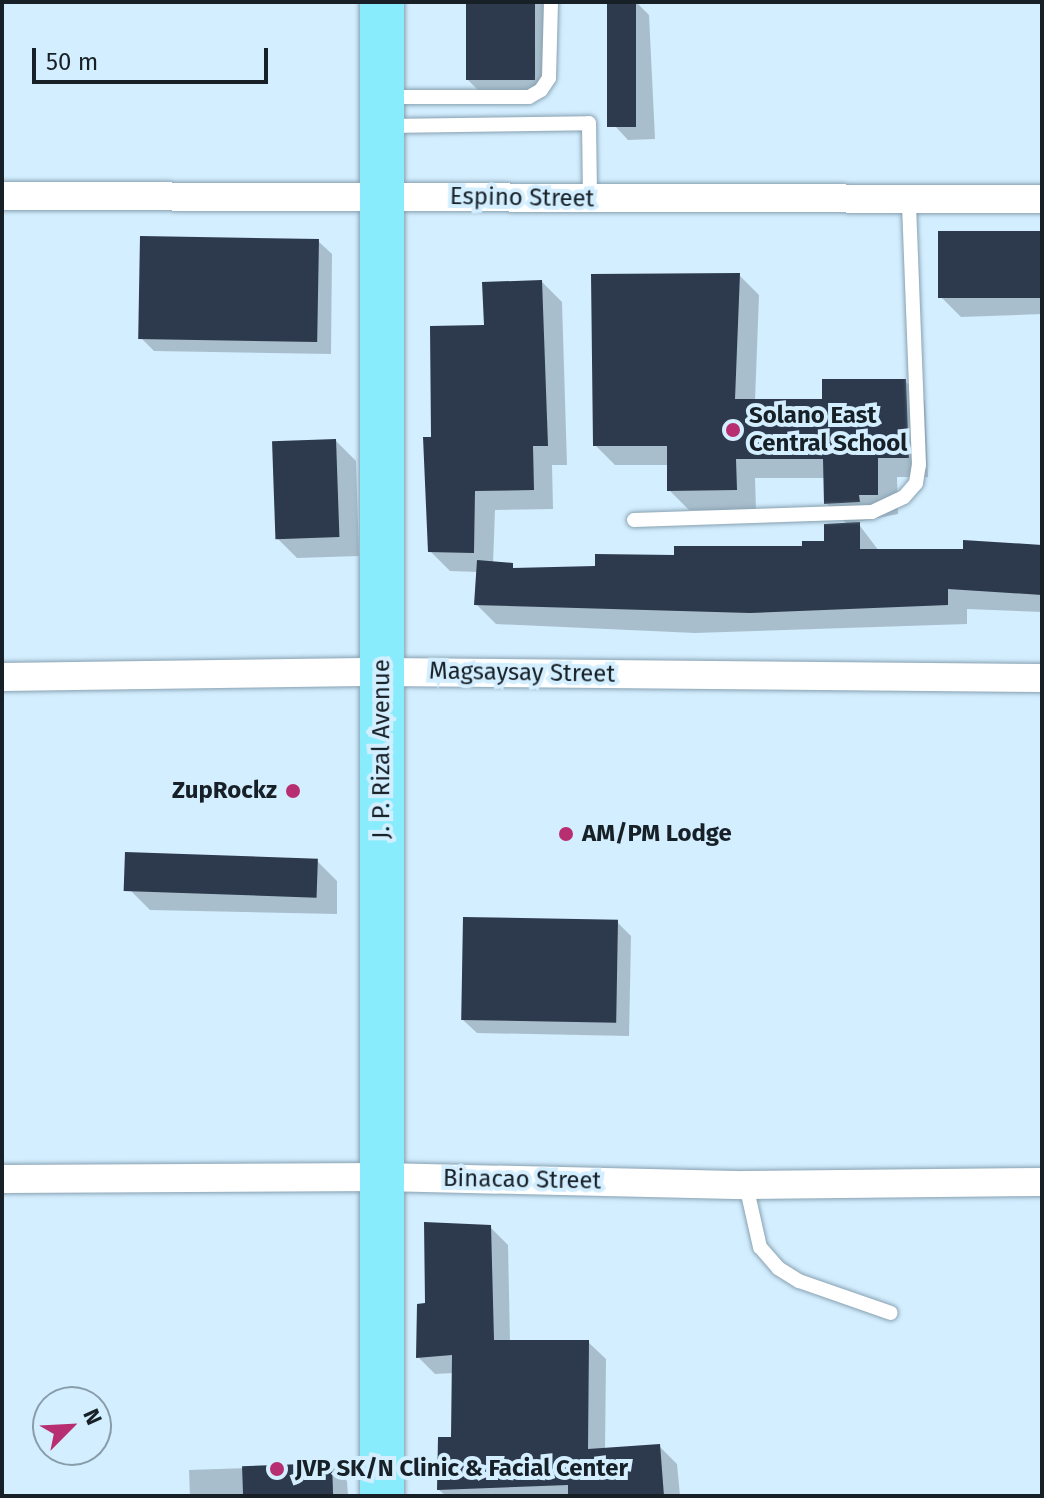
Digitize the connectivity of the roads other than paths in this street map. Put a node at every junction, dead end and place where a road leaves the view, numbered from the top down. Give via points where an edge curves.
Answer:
1 (382, 2) edge
2 (551, 2) edge
3 (382, 111) junction
4 (382, 194) junction
5 (2, 196) edge
6 (909, 199) junction
7 (1042, 199) edge
8 (590, 200) junction
9 (634, 520) dead end
10 (382, 672) junction
11 (2, 677) edge
12 (1042, 678) edge
13 (382, 1177) junction
14 (2, 1179) edge
15 (1042, 1182) edge
16 (746, 1185) junction
17 (891, 1313) dead end
18 (382, 1496) edge

1 - 3 main road, J. P. Rizal Avenue
2 - 3 lane via 549,78 541,90 529,97
3 - 4 main road, J. P. Rizal Avenue
3 - 8 lane via 589,123
4 - 5 street, Espino Street
4 - 8 street, Espino Street
4 - 10 main road, J. P. Rizal Avenue
6 - 7 street, Espino Street
6 - 8 street, Espino Street
6 - 9 lane via 916,483 904,497 872,512
10 - 11 street, Magsaysay Street
10 - 12 street, Magsaysay Street
10 - 13 main road, J. P. Rizal Avenue
13 - 14 street, Binacao Street
13 - 16 street, Binacao Street
13 - 18 main road, J. P. Rizal Avenue
15 - 16 street, Binacao Street
16 - 17 lane via 760,1247 778,1268 799,1281

